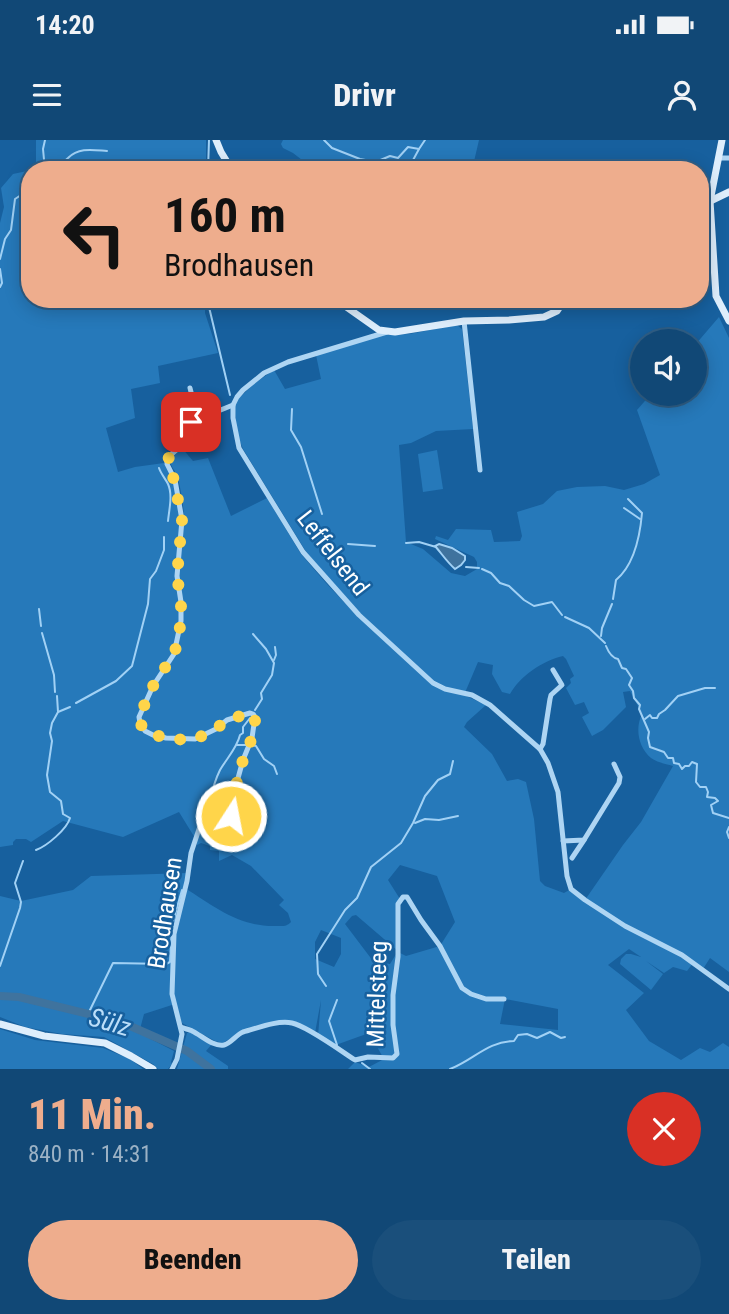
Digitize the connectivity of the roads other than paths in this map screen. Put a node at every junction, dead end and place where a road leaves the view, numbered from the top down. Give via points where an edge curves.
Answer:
1 (216, 140) edge
2 (722, 140) edge
3 (718, 158) junction
4 (729, 158) edge
5 (226, 161) edge
6 (729, 192) edge
7 (710, 201) junction
8 (348, 308) edge
9 (559, 308) edge
10 (464, 321) junction
11 (729, 321) edge
12 (387, 332) junction
13 (190, 388) dead end
14 (233, 405) junction
15 (208, 415) junction
16 (480, 470) dead end
17 (553, 670) dead end
18 (540, 748) junction
19 (614, 764) dead end
20 (584, 840) junction
21 (563, 841) junction
22 (572, 858) dead end
23 (729, 989) edge
24 (505, 999) dead end
25 (0, 1024) edge
26 (181, 1027) junction
27 (153, 1069) edge
28 (172, 1069) edge

1 - 5 street
2 - 3 street
3 - 4 street
3 - 7 street
6 - 7 street
7 - 11 street via 716,296
8 - 12 street
9 - 10 street via 544,317
10 - 12 street
10 - 16 street
12 - 14 street via 280,365 253,380
13 - 15 street
14 - 15 street
14 - 18 street, Leffelsend via 239,448 303,552 327,581 433,683 490,705
15 - 26 street, Brodhausen via 191,422 181,446 167,461 182,520 177,576 181,610 176,649 139,717 141,727 153,735 195,739 226,720 250,713 255,717 232,800 231,816 239,836 208,807 191,853 174,934 172,994
17 - 18 street via 562,685 551,695
18 - 21 street via 558,792
19 - 20 street via 619,783
20 - 21 street
20 - 22 street
21 - 23 street via 571,889
24 - 26 street, Mittelsteeg via 486,999 463,988 440,946 407,897 402,897 393,995 397,1054 393,1058 355,1060 292,1023 243,1032 221,1045
25 - 27 street via 44,1036 105,1043
26 - 28 street, Brodhausen

